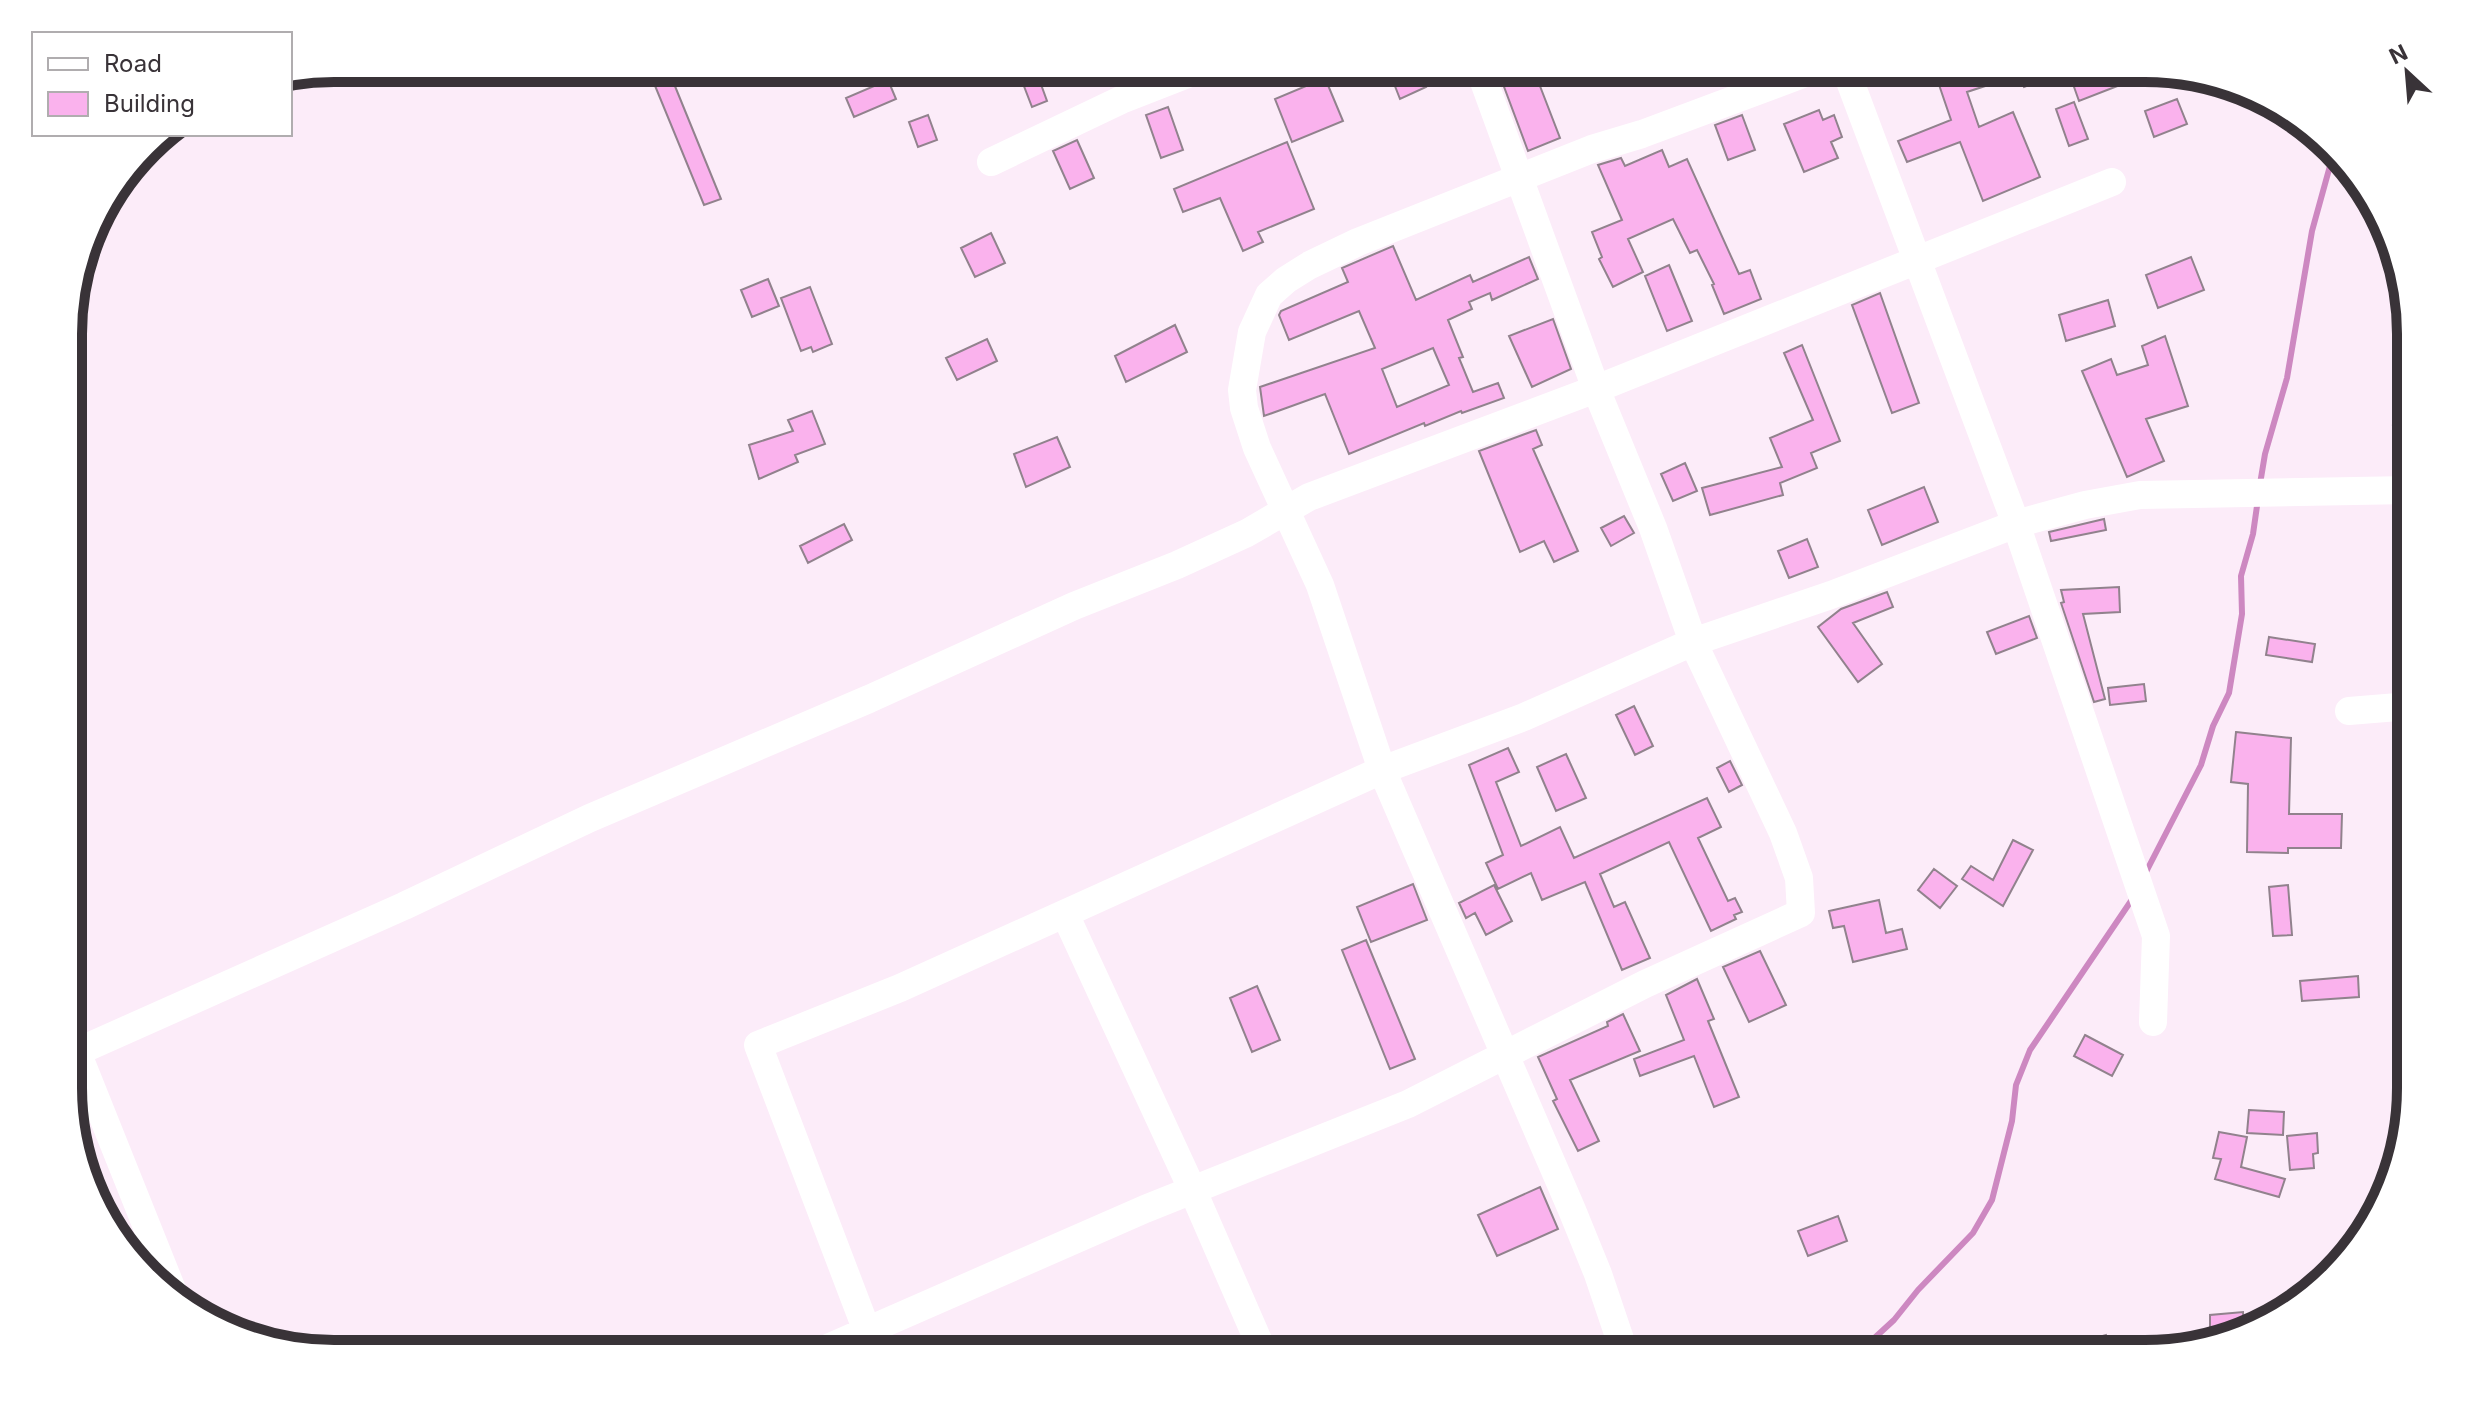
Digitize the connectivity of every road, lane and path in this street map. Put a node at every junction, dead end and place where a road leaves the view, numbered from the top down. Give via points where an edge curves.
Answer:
1 (1167, 82) edge
2 (1484, 82) edge
3 (1781, 82) edge
4 (1850, 82) edge
5 (991, 162) dead end
6 (1518, 180) junction
7 (2112, 182) dead end
8 (1918, 259) junction
9 (1596, 389) junction
10 (2396, 490) edge
11 (1286, 511) junction
12 (2016, 524) junction
13 (1693, 642) junction
14 (2396, 707) edge
15 (2349, 711) dead end
16 (1382, 770) junction
17 (1065, 914) junction
18 (2153, 1022) dead end
19 (82, 1049) edge
20 (1506, 1056) junction
21 (82, 1073) edge
22 (1193, 1191) junction
23 (163, 1272) edge
24 (867, 1331) junction
25 (1258, 1339) edge
26 (1620, 1339) edge
27 (847, 1340) edge

1 - 5 street
2 - 6 street
3 - 6 street
4 - 8 street
6 - 9 street
6 - 11 street via 1358,242 1310,265 1269,295 1252,332 1242,390 1257,448
7 - 8 street
8 - 9 street
8 - 12 street
9 - 11 street via 1309,497
9 - 13 street
10 - 12 street via 2140,495
11 - 16 street via 1338,630
11 - 19 street via 1177,565 590,818
12 - 13 street
12 - 18 street via 2156,936
13 - 16 street via 1524,717
13 - 20 street via 1783,833 1799,878 1801,913 1645,984
14 - 15 street
16 - 17 street
16 - 20 street
17 - 22 street
17 - 24 street via 758,1045
20 - 22 street via 1408,1104
20 - 26 street
21 - 23 street
22 - 24 street
22 - 25 street
24 - 27 street

